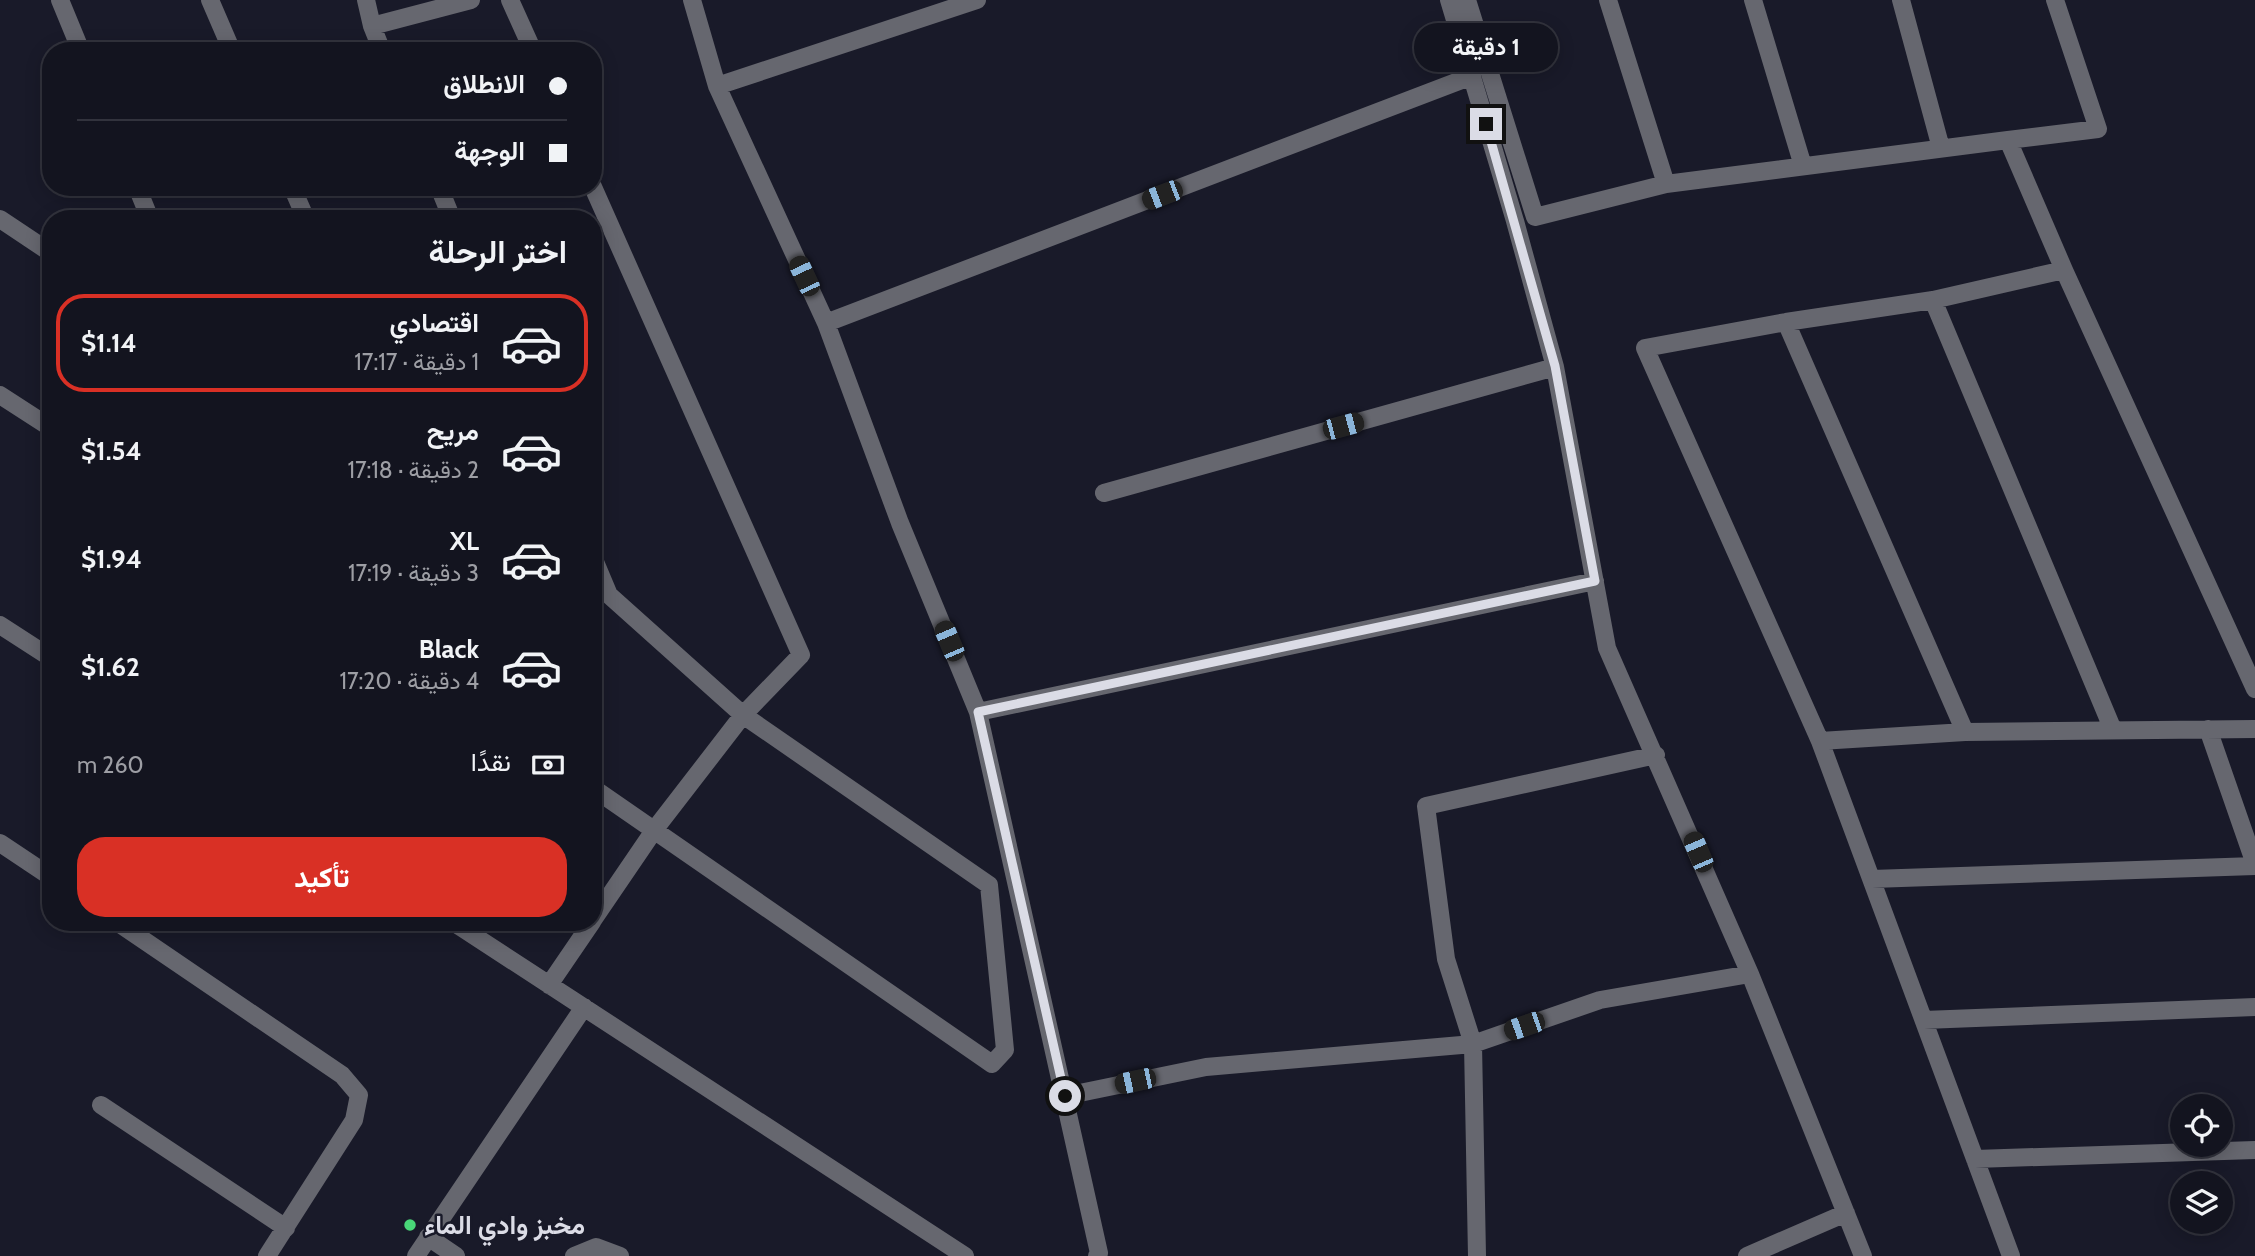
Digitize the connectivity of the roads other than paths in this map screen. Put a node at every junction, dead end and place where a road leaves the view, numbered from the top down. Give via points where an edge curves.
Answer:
1 (60, 0) edge
2 (210, 0) edge
3 (366, 0) edge
4 (471, 0) edge
5 (510, 0) edge
6 (692, 0) edge
7 (978, 0) edge
8 (1448, 0) edge
9 (1467, 0) edge
10 (1608, 0) edge
11 (1753, 0) edge
12 (1901, 0) edge
13 (2055, 0) edge
14 (372, 26) junction
15 (77, 42) edge
16 (228, 42) edge
17 (378, 42) edge
18 (529, 42) edge
19 (1472, 76) junction
20 (717, 86) junction
21 (2008, 140) junction
22 (1941, 148) junction
23 (1803, 166) junction
24 (1666, 184) junction
25 (597, 196) edge
26 (0, 219) edge
27 (42, 247) edge
28 (2064, 270) junction
29 (1933, 300) junction
30 (1786, 322) junction
31 (826, 323) junction
32 (1555, 366) junction
33 (0, 395) edge
34 (42, 422) edge
35 (1104, 493) dead end
36 (1595, 581) junction
37 (602, 593) edge
38 (0, 625) edge
39 (42, 652) edge
40 (2255, 689) edge
41 (978, 712) junction
42 (743, 715) junction
43 (2208, 729) junction
44 (2255, 729) edge
45 (2113, 730) junction
46 (1965, 732) junction
47 (1820, 741) junction
48 (1656, 755) junction
49 (602, 794) edge
50 (655, 829) junction
51 (0, 842) edge
52 (2255, 865) edge
53 (42, 871) edge
54 (1872, 879) junction
55 (602, 906) edge
56 (130, 931) edge
57 (467, 931) edge
58 (585, 931) edge
59 (1750, 974) junction
60 (549, 985) junction
61 (584, 1007) junction
62 (2255, 1007) edge
63 (1924, 1020) junction
64 (1474, 1044) junction
65 (1065, 1096) junction
66 (101, 1105) dead end
67 (2255, 1150) edge
68 (1975, 1159) junction
69 (1846, 1213) junction
70 (286, 1228) junction
71 (428, 1237) junction
72 (267, 1256) edge
73 (415, 1256) edge
74 (456, 1256) edge
75 (574, 1256) edge
76 (620, 1256) edge
77 (965, 1256) edge
78 (1097, 1256) edge
79 (1477, 1256) edge
80 (1747, 1256) edge
81 (1863, 1256) edge
82 (2011, 1256) edge

1 - 15 street
2 - 16 street
3 - 14 street
4 - 14 street
5 - 18 street
6 - 20 street
7 - 20 street
8 - 19 street
9 - 24 street via 1535,217
10 - 24 street
11 - 23 street
12 - 22 street
13 - 21 street via 2098,129
14 - 17 street
19 - 31 street
19 - 32 street
20 - 31 street
21 - 22 street
21 - 28 street
22 - 23 street
23 - 24 street
25 - 42 street via 801,655
26 - 27 street
28 - 29 street
28 - 40 street
29 - 30 street
29 - 45 street
30 - 46 street
30 - 47 street via 1645,348
31 - 41 street via 900,523
32 - 35 street
32 - 36 street
33 - 34 street
36 - 41 street
36 - 48 street via 1607,648
37 - 42 street
38 - 39 street
41 - 65 street
42 - 50 street
42 - 50 street via 989,885 1005,1050 992,1065
43 - 44 street
43 - 45 street
43 - 52 street
45 - 46 street
46 - 47 street
47 - 54 street
48 - 59 street
48 - 64 street via 1426,807 1446,959
49 - 50 street
50 - 55 street
51 - 53 street
52 - 54 street
54 - 63 street
56 - 70 street via 342,1075 359,1095 354,1120
57 - 60 street
58 - 60 street
59 - 64 street via 1600,1000
59 - 69 street
60 - 61 street
61 - 71 street
61 - 77 street
62 - 63 street
63 - 68 street
64 - 65 street via 1206,1067
64 - 79 street
65 - 78 street
66 - 70 street
67 - 68 street
68 - 82 street
69 - 80 street
69 - 81 street
70 - 72 street
71 - 73 street
71 - 74 street
75 - 76 street via 596,1247

